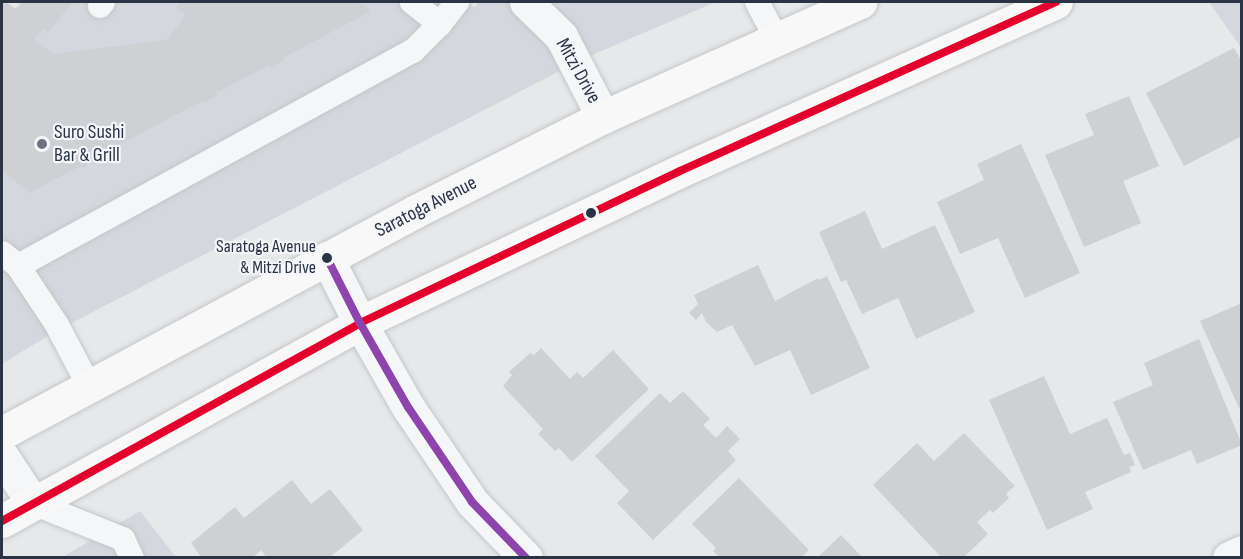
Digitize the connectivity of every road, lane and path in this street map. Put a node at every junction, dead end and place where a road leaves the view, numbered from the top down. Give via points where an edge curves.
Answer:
1 (412, 2) edge
2 (457, 2) edge
3 (757, 2) edge
4 (860, 2) edge
5 (1056, 2) edge
6 (538, 5) edge
7 (440, 24) junction
8 (776, 38) junction
9 (603, 117) junction
10 (327, 258) junction
11 (10, 260) edge
12 (360, 323) junction
13 (89, 386) junction
14 (2, 433) edge
15 (2, 456) edge
16 (33, 503) junction
17 (2, 521) edge
18 (1242, 552) edge
19 (132, 558) edge
20 (526, 558) edge
21 (1229, 558) edge

1 - 7 lane
2 - 7 lane
3 - 8 lane
4 - 8 main road, Saratoga Avenue
5 - 12 main road via 680,171
6 - 9 street, Mitzi Drive via 561,36
7 - 11 lane via 412,51
8 - 9 main road, Saratoga Avenue
9 - 10 main road, Saratoga Avenue
10 - 12 street
10 - 13 main road, Saratoga Avenue
11 - 13 lane via 57,326
12 - 16 main road
12 - 20 street via 400,394 472,502
13 - 14 main road, Saratoga Avenue
15 - 16 street
16 - 17 main road
16 - 19 lane via 123,539
18 - 21 street

